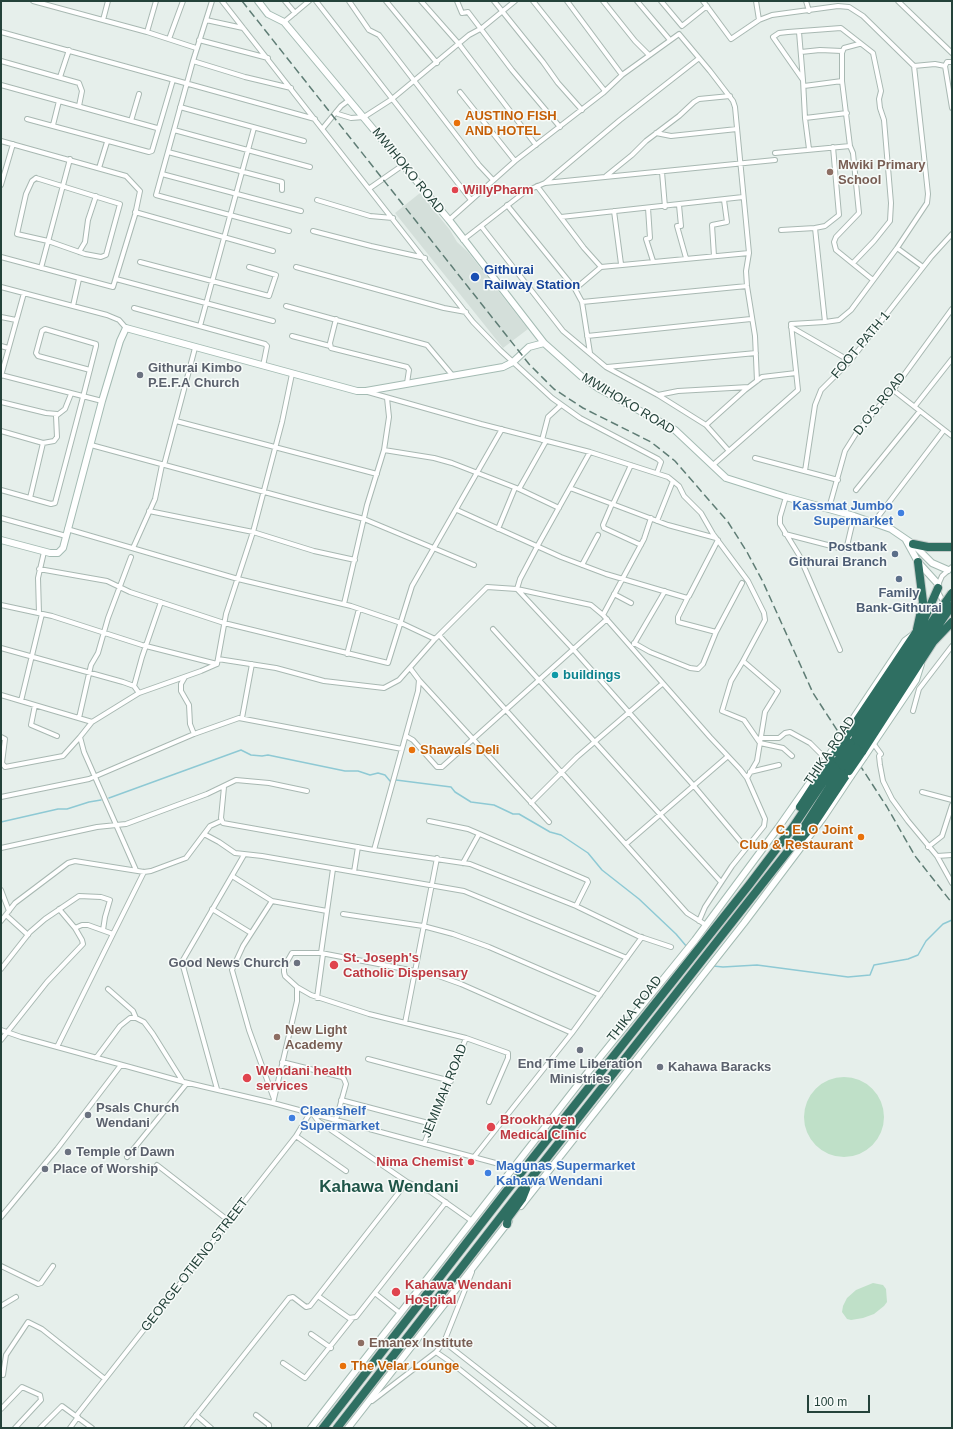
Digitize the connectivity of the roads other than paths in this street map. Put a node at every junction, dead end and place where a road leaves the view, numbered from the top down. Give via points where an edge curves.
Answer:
1 (33, 1) edge
2 (59, 1) edge
3 (108, 1) edge
4 (156, 1) edge
5 (183, 1) edge
6 (212, 1) edge
7 (222, 1) edge
8 (258, 1) edge
9 (285, 1) edge
10 (309, 1) edge
11 (316, 1) edge
12 (349, 1) edge
13 (386, 1) edge
14 (421, 1) edge
15 (457, 1) edge
16 (494, 1) edge
17 (515, 1) edge
18 (533, 1) edge
19 (567, 1) edge
20 (603, 1) edge
21 (637, 1) edge
22 (661, 1) edge
23 (703, 1) edge
24 (756, 1) edge
25 (806, 1) edge
26 (898, 1) edge
27 (707, 6) junction
28 (58, 7) junction
29 (503, 11) junction
30 (808, 11) junction
31 (294, 13) junction
32 (103, 20) junction
33 (206, 20) junction
34 (759, 20) junction
35 (284, 22) junction
36 (244, 28) junction
37 (482, 28) junction
38 (1, 32) edge
39 (146, 32) junction
40 (799, 32) junction
41 (169, 39) junction
42 (199, 40) junction
43 (670, 40) junction
44 (459, 44) junction
45 (859, 44) junction
46 (196, 48) junction
47 (69, 50) junction
48 (842, 51) junction
49 (801, 52) junction
50 (952, 53) edge
51 (649, 55) junction
52 (268, 58) junction
53 (698, 59) junction
54 (1, 61) edge
55 (192, 61) junction
56 (952, 62) edge
57 (437, 63) junction
58 (914, 66) junction
59 (945, 66) junction
60 (622, 75) junction
61 (60, 77) junction
62 (172, 80) junction
63 (414, 80) junction
64 (803, 80) junction
65 (842, 81) junction
66 (186, 84) junction
67 (1, 85) edge
68 (804, 86) junction
69 (291, 88) junction
70 (950, 89) edge
71 (605, 91) junction
72 (460, 92) dead end
73 (139, 94) dead end
74 (730, 96) junction
75 (392, 99) junction
76 (349, 100) junction
77 (59, 101) junction
78 (79, 106) junction
79 (180, 106) junction
80 (952, 108) edge
81 (582, 110) junction
82 (336, 112) junction
83 (847, 113) junction
84 (364, 117) junction
85 (805, 118) junction
86 (27, 119) dead end
87 (316, 120) junction
88 (131, 121) junction
89 (52, 125) junction
90 (560, 127) junction
91 (157, 128) junction
92 (254, 128) junction
93 (323, 128) junction
94 (174, 130) junction
95 (737, 130) junction
96 (656, 133) junction
97 (1, 141) edge
98 (304, 141) dead end
99 (107, 142) junction
100 (13, 144) junction
101 (536, 145) junction
102 (850, 146) junction
103 (833, 147) junction
104 (809, 149) junction
105 (248, 150) junction
106 (168, 152) junction
107 (775, 153) dead end
108 (70, 159) junction
109 (775, 160) dead end
110 (515, 162) junction
111 (403, 164) junction
112 (741, 164) junction
113 (310, 167) dead end
114 (99, 168) junction
115 (662, 172) junction
116 (242, 173) junction
117 (162, 174) junction
118 (606, 177) junction
119 (493, 180) junction
120 (545, 183) junction
121 (1, 185) edge
122 (63, 186) junction
123 (537, 186) junction
124 (370, 188) junction
125 (282, 190) dead end
126 (236, 194) junction
127 (96, 196) junction
128 (743, 197) junction
129 (317, 200) dead end
130 (471, 200) junction
131 (724, 200) junction
132 (508, 205) junction
133 (679, 205) junction
134 (665, 207) junction
135 (648, 208) junction
136 (301, 211) dead end
137 (614, 211) junction
138 (135, 212) junction
139 (229, 216) junction
140 (561, 217) junction
141 (393, 218) junction
142 (449, 220) junction
143 (481, 226) junction
144 (815, 228) junction
145 (782, 230) dead end
146 (289, 231) dead end
147 (313, 231) dead end
148 (952, 234) edge
149 (223, 238) junction
150 (463, 240) junction
151 (48, 241) junction
152 (897, 248) junction
153 (273, 251) dead end
154 (80, 252) junction
155 (749, 253) junction
156 (714, 256) junction
157 (1, 257) edge
158 (425, 258) junction
159 (686, 258) junction
160 (653, 261) junction
161 (140, 262) dead end
162 (852, 263) junction
163 (621, 264) junction
164 (249, 267) dead end
165 (296, 267) dead end
166 (601, 267) junction
167 (923, 267) junction
168 (41, 268) junction
169 (79, 279) junction
170 (116, 279) junction
171 (873, 280) junction
172 (212, 281) junction
173 (747, 286) junction
174 (1, 287) edge
175 (575, 289) junction
176 (24, 293) junction
177 (582, 302) junction
178 (206, 303) junction
179 (73, 306) junction
180 (286, 306) dead end
181 (134, 308) dead end
182 (952, 309) edge
183 (466, 312) junction
184 (1, 316) edge
185 (336, 319) junction
186 (751, 319) junction
187 (16, 320) junction
188 (273, 321) dead end
189 (826, 322) junction
190 (200, 326) junction
191 (791, 327) junction
192 (126, 328) junction
193 (292, 336) dead end
194 (587, 336) junction
195 (544, 343) junction
196 (1, 346) edge
197 (330, 346) junction
198 (8, 348) junction
199 (195, 348) junction
200 (756, 353) junction
201 (590, 354) junction
202 (952, 359) edge
203 (850, 361) junction
204 (513, 362) junction
205 (262, 366) junction
206 (606, 367) junction
207 (90, 370) junction
208 (796, 373) junction
209 (1, 374) edge
210 (292, 374) junction
211 (453, 376) junction
212 (757, 381) junction
213 (407, 383) junction
214 (749, 387) junction
215 (893, 390) junction
216 (366, 391) junction
217 (71, 394) junction
218 (658, 395) junction
219 (83, 397) junction
220 (387, 398) junction
221 (1, 402) edge
222 (102, 402) junction
223 (561, 405) junction
224 (915, 406) junction
225 (920, 411) junction
226 (57, 414) junction
227 (176, 421) junction
228 (706, 425) junction
229 (502, 430) junction
230 (944, 430) junction
231 (1, 431) edge
232 (952, 436) edge
233 (544, 440) junction
234 (43, 443) junction
235 (91, 444) junction
236 (275, 446) junction
237 (384, 450) junction
238 (729, 451) junction
239 (590, 452) junction
240 (755, 458) dead end
241 (163, 465) junction
242 (631, 465) junction
243 (713, 465) junction
244 (804, 471) junction
245 (478, 473) junction
246 (657, 473) junction
247 (377, 474) junction
248 (838, 480) junction
249 (673, 481) junction
250 (570, 488) junction
251 (517, 489) junction
252 (1, 490) edge
253 (263, 490) junction
254 (856, 490) dead end
255 (786, 497) junction
256 (30, 498) junction
257 (612, 504) junction
258 (559, 508) junction
259 (829, 508) junction
260 (457, 510) junction
261 (149, 511) junction
262 (854, 516) junction
263 (1, 518) edge
264 (651, 518) junction
265 (364, 519) junction
266 (657, 520) junction
267 (874, 522) junction
268 (498, 529) junction
269 (66, 532) junction
270 (253, 532) junction
271 (785, 534) junction
272 (598, 535) dead end
273 (904, 537) junction
274 (717, 539) junction
275 (1, 540) edge
276 (913, 544) junction
277 (538, 545) junction
278 (641, 545) junction
279 (952, 546) edge
280 (133, 548) junction
281 (434, 549) junction
282 (44, 552) junction
283 (131, 557) dead end
284 (355, 560) junction
285 (918, 562) junction
286 (474, 565) dead end
287 (582, 565) junction
288 (950, 568) edge
289 (40, 569) junction
290 (238, 579) junction
291 (621, 579) junction
292 (742, 583) dead end
293 (938, 586) junction
294 (119, 587) junction
295 (517, 589) junction
296 (665, 591) junction
297 (952, 593) edge
298 (614, 594) junction
299 (688, 597) junction
300 (161, 602) junction
301 (631, 602) dead end
302 (344, 604) junction
303 (1, 605) edge
304 (952, 606) edge
305 (359, 608) junction
306 (946, 611) edge
307 (41, 614) junction
308 (603, 615) junction
309 (606, 619) junction
310 (952, 622) edge
311 (224, 623) junction
312 (401, 623) junction
313 (493, 629) dead end
314 (104, 632) junction
315 (716, 632) junction
316 (916, 632) junction
317 (439, 635) junction
318 (435, 639) junction
319 (633, 645) junction
320 (146, 646) junction
321 (952, 646) edge
322 (1, 648) edge
323 (573, 649) junction
324 (840, 650) dead end
325 (348, 654) junction
326 (32, 656) junction
327 (922, 660) junction
328 (743, 661) junction
329 (218, 662) junction
330 (252, 664) junction
331 (410, 668) junction
332 (90, 672) junction
333 (185, 677) junction
334 (419, 680) junction
335 (539, 680) junction
336 (662, 684) junction
337 (134, 686) junction
338 (139, 693) junction
339 (1, 695) edge
340 (21, 701) junction
341 (35, 705) junction
342 (506, 709) junction
343 (913, 711) dead end
344 (628, 713) junction
345 (79, 718) junction
346 (242, 718) junction
347 (92, 722) junction
348 (194, 734) junction
349 (57, 736) dead end
350 (406, 736) junction
351 (1, 737) edge
352 (80, 737) junction
353 (472, 738) junction
354 (760, 738) junction
355 (594, 742) junction
356 (873, 742) junction
357 (760, 743) junction
358 (854, 744) junction
359 (402, 749) junction
360 (792, 756) dead end
361 (727, 757) junction
362 (826, 759) junction
363 (2, 761) edge
364 (842, 762) junction
365 (778, 765) dead end
366 (750, 772) junction
367 (562, 773) junction
368 (95, 775) junction
369 (747, 778) junction
370 (694, 786) junction
371 (224, 787) junction
372 (308, 791) dead end
373 (922, 792) dead end
374 (1, 798) edge
375 (952, 800) edge
376 (531, 803) junction
377 (952, 805) edge
378 (660, 816) junction
379 (221, 821) junction
380 (429, 821) dead end
381 (549, 822) dead end
382 (118, 826) junction
383 (204, 834) junction
384 (479, 834) junction
385 (626, 844) junction
386 (358, 847) junction
387 (928, 847) junction
388 (1, 848) edge
389 (746, 848) junction
390 (374, 850) junction
391 (244, 855) junction
392 (952, 855) edge
393 (937, 856) junction
394 (437, 858) junction
395 (463, 863) junction
396 (333, 869) junction
397 (136, 870) junction
398 (144, 872) junction
399 (354, 872) junction
400 (232, 876) junction
401 (722, 882) junction
402 (952, 883) edge
403 (432, 885) junction
404 (1, 890) edge
405 (272, 901) junction
406 (576, 906) junction
407 (59, 909) junction
408 (212, 909) junction
409 (9, 911) junction
410 (327, 911) junction
411 (343, 914) dead end
412 (6, 915) junction
413 (1, 921) edge
414 (699, 921) junction
415 (706, 925) junction
416 (423, 926) junction
417 (75, 928) junction
418 (103, 930) junction
419 (251, 933) junction
420 (113, 934) junction
421 (28, 935) junction
422 (642, 937) junction
423 (698, 942) junction
424 (671, 947) dead end
425 (322, 954) junction
426 (627, 958) junction
427 (1, 969) edge
428 (415, 970) junction
429 (296, 987) junction
430 (108, 989) dead end
431 (600, 995) junction
432 (317, 998) junction
433 (136, 1018) junction
434 (405, 1023) junction
435 (1, 1030) edge
436 (7, 1032) junction
437 (572, 1032) junction
438 (466, 1038) junction
439 (1, 1040) edge
440 (57, 1047) junction
441 (96, 1058) junction
442 (368, 1059) dead end
443 (282, 1062) junction
444 (121, 1064) junction
445 (451, 1081) junction
446 (185, 1082) junction
447 (217, 1089) junction
448 (341, 1100) junction
449 (274, 1101) junction
450 (488, 1102) dead end
451 (312, 1113) junction
452 (336, 1120) junction
453 (432, 1124) junction
454 (296, 1136) junction
455 (424, 1144) junction
456 (127, 1157) dead end
457 (474, 1157) junction
458 (157, 1165) dead end
459 (514, 1168) junction
460 (346, 1170) dead end
461 (530, 1179) junction
462 (407, 1182) junction
463 (446, 1202) junction
464 (1, 1217) edge
465 (229, 1221) junction
466 (472, 1221) junction
467 (507, 1224) junction
468 (1, 1266) edge
469 (53, 1266) dead end
470 (473, 1268) junction
471 (376, 1294) junction
472 (318, 1296) junction
473 (16, 1297) dead end
474 (1, 1306) edge
475 (400, 1313) junction
476 (352, 1319) junction
477 (311, 1334) dead end
478 (444, 1342) junction
479 (331, 1348) junction
480 (436, 1352) junction
481 (283, 1363) dead end
482 (3, 1375) dead end
483 (105, 1379) junction
484 (365, 1405) junction
485 (1, 1409) edge
486 (256, 1415) dead end
487 (196, 1416) junction
488 (77, 1417) junction
489 (15, 1428) edge
490 (40, 1428) edge
491 (70, 1428) edge
492 (92, 1428) edge
493 (186, 1428) edge
494 (211, 1428) edge
495 (269, 1428) edge
496 (311, 1428) edge
497 (323, 1428) edge
498 (337, 1428) edge
499 (348, 1428) edge
500 (533, 1428) edge
501 (554, 1428) edge

1 - 28 street
2 - 28 street
3 - 32 street
4 - 39 street
5 - 41 street
6 - 33 street
7 - 36 street
8 - 35 main road, MWIHOKO ROAD via 268,14
9 - 31 street
10 - 31 street
11 - 75 street
12 - 63 street via 369,30 379,35
13 - 57 street
14 - 44 street
15 - 37 street via 462,13 468,12
16 - 29 street
17 - 29 street
18 - 71 street
19 - 60 street
20 - 51 street
21 - 43 street
22 - 27 street via 682,26
23 - 27 street
24 - 34 street
25 - 30 street
26 - 50 street
27 - 34 street via 731,39
28 - 32 street
29 - 37 street
29 - 81 street via 558,84
30 - 34 street
30 - 58 street via 845,6 858,11
31 - 35 street
32 - 39 street
33 - 36 street
33 - 42 street
35 - 76 main road, MWIHOKO ROAD
36 - 52 street
37 - 44 street
37 - 90 street via 512,70
38 - 47 street
39 - 41 street
40 - 45 street via 841,28
40 - 49 street
40 - 64 street via 780,33 773,37
41 - 46 street
42 - 46 street
42 - 52 street
43 - 51 street
43 - 53 street via 679,34
44 - 57 street
44 - 101 street
45 - 48 street via 844,48
45 - 162 street via 873,54 881,91 878,99 884,120 891,218 874,241
46 - 55 street
47 - 61 street
47 - 62 street
48 - 49 street
48 - 65 street
49 - 64 street
51 - 60 street
52 - 69 street
53 - 74 street
53 - 120 street
54 - 61 street
55 - 66 street
55 - 69 street
56 - 59 street via 947,62
57 - 63 street
58 - 59 street
58 - 152 street via 928,197 926,206
59 - 70 street
60 - 71 street
61 - 78 street via 80,85 82,95
62 - 66 street
62 - 91 street
63 - 75 street
63 - 119 street
64 - 68 street
65 - 68 street
65 - 83 street
66 - 79 street
66 - 87 street
67 - 77 street
68 - 85 street
69 - 87 street
70 - 80 street
71 - 81 street
72 - 110 street
73 - 88 street
74 - 95 street via 735,107
74 - 96 street via 699,100
75 - 84 street
75 - 130 street
76 - 82 street
76 - 84 main road, MWIHOKO ROAD
77 - 78 street
77 - 89 street
78 - 88 street
79 - 92 street
79 - 94 street
81 - 90 street
82 - 84 street via 351,118
82 - 93 street
83 - 85 street
83 - 102 street
84 - 111 main road, MWIHOKO ROAD
85 - 104 street
86 - 89 street
87 - 93 street
88 - 91 street
89 - 99 street
90 - 101 street
91 - 99 street via 152,150 149,152
92 - 98 street
92 - 105 street
93 - 124 street
94 - 105 street
94 - 106 street
95 - 96 street via 671,136
95 - 112 street
96 - 118 street
97 - 100 street
99 - 114 street
100 - 108 street
100 - 121 street
101 - 110 street
102 - 103 street
102 - 162 street via 853,153 859,213 834,242 836,250
103 - 104 street
103 - 144 street via 839,215 825,226
104 - 107 street
105 - 113 street
105 - 116 street
106 - 116 street
106 - 117 street
108 - 114 street
108 - 122 street
109 - 112 street
110 - 119 street
111 - 124 street
111 - 142 main road, MWIHOKO ROAD
112 - 115 street
112 - 128 street
114 - 138 street via 126,176 139,189
115 - 118 street
115 - 134 street
116 - 125 street via 282,182
116 - 126 street
117 - 126 street
117 - 139 street via 157,196
118 - 120 street
119 - 130 street
120 - 123 street
122 - 127 street
122 - 151 street
122 - 151 street via 34,179 26,194 16,232 18,235
123 - 132 street
123 - 140 street
124 - 141 street
126 - 136 street
126 - 139 street
127 - 154 street via 88,220 85,242
127 - 154 street via 120,204 111,241 104,256
128 - 131 street
128 - 155 street
129 - 141 street via 370,216
130 - 142 street
131 - 133 street
131 - 156 street via 727,222 712,225
132 - 143 street
132 - 175 street
133 - 134 street
133 - 159 street via 681,226 677,226
134 - 135 street
135 - 137 street
135 - 160 street via 650,238 646,239
137 - 140 street
137 - 163 street
138 - 149 street
138 - 170 street
139 - 146 street
139 - 149 street
140 - 166 street
141 - 158 street
142 - 150 main road, MWIHOKO ROAD
143 - 150 street
143 - 201 street via 563,331
144 - 145 street
144 - 189 street
147 - 158 street
148 - 167 street, FOOT PATH 1
149 - 153 street
149 - 172 street
150 - 195 main road, MWIHOKO ROAD
151 - 154 street
151 - 168 street
152 - 167 street
152 - 171 street
155 - 156 street
155 - 173 street
156 - 159 street
157 - 168 street
158 - 183 street
159 - 160 street
160 - 163 street
161 - 172 street
162 - 171 street
163 - 166 street
164 - 172 street via 276,275 269,296
165 - 183 street
166 - 175 street
167 - 203 street, FOOT PATH 1
168 - 169 street
169 - 170 street via 110,287 115,285
169 - 179 street
170 - 178 street
171 - 189 street via 848,314 839,320
172 - 178 street
173 - 177 street
173 - 186 street
174 - 176 street
175 - 177 street
176 - 179 street
176 - 187 street
177 - 194 street
178 - 188 street
178 - 190 street
179 - 192 street via 119,320
180 - 185 street
181 - 190 street
182 - 215 street, D.O'S ROAD
183 - 204 street
184 - 187 street
185 - 197 street
185 - 211 street via 427,345
186 - 194 street
186 - 200 street
187 - 198 street
189 - 191 street via 791,324
190 - 205 street via 266,345
191 - 203 street
191 - 208 street
192 - 199 main road
192 - 222 main road
193 - 197 street
194 - 201 street
195 - 204 main road via 529,347
195 - 243 main road, MWIHOKO ROAD via 589,382 675,430
196 - 198 street
197 - 213 street via 407,367
198 - 209 street
199 - 205 main road
199 - 227 street
200 - 206 street
200 - 212 street
201 - 206 street
202 - 224 street
203 - 244 street, FOOT PATH 1 via 817,397
204 - 211 main road via 495,369
204 - 223 street
205 - 210 main road
206 - 218 street
207 - 207 street via 96,344 45,329 42,331 36,353 38,356
207 - 219 street
208 - 212 street
208 - 238 street via 797,391
209 - 217 street
210 - 216 main road
210 - 236 street
211 - 213 main road
212 - 214 street
213 - 216 main road
214 - 218 street
214 - 228 street
215 - 224 street
215 - 248 street, D.O'S ROAD via 856,432 845,451
216 - 220 street
217 - 219 street
217 - 226 street via 65,409
218 - 228 street
219 - 222 street
219 - 256 street via 55,503
220 - 229 street
220 - 237 street via 389,417
221 - 226 street
222 - 235 main road
223 - 233 street via 548,417
223 - 246 street via 580,418 658,459 661,462
224 - 225 street
225 - 230 street
225 - 254 street
226 - 234 street via 57,437 54,441
227 - 236 street
227 - 241 street
228 - 238 street
229 - 233 street
229 - 245 street
230 - 232 street
230 - 267 street
231 - 234 street
233 - 239 street
233 - 251 street
234 - 256 street
235 - 241 street
235 - 269 main road
236 - 247 street
236 - 253 street
237 - 245 street via 434,458
237 - 247 street
238 - 243 street
239 - 242 street
239 - 250 street
240 - 244 street
241 - 253 street
241 - 261 street via 155,499
242 - 246 street
242 - 257 street
243 - 255 main road, MWIHOKO ROAD via 731,480
244 - 248 street
245 - 251 street
245 - 260 street
246 - 249 street
247 - 265 street
248 - 259 street, D.O'S ROAD
249 - 266 street
249 - 274 street via 701,513
250 - 257 street
250 - 258 street
251 - 258 street
251 - 268 street
252 - 256 street
253 - 265 street
253 - 270 street
255 - 259 main road, MWIHOKO ROAD
255 - 271 street via 780,517
257 - 264 street
257 - 278 street via 604,528
258 - 277 street
259 - 262 main road, MWIHOKO ROAD
260 - 268 street
260 - 281 street
261 - 270 street
261 - 280 street
262 - 267 main road, MWIHOKO ROAD
262 - 271 street via 847,546 843,548
263 - 269 street
264 - 266 street
264 - 278 street
265 - 281 street
265 - 284 street
266 - 274 street
267 - 273 main road, MWIHOKO ROAD
268 - 277 street
269 - 280 street
269 - 282 main road via 58,553
270 - 284 street via 314,551
270 - 290 street
271 - 324 street via 799,555
272 - 287 street
273 - 276 main road, MWIHOKO ROAD
273 - 285 main road
274 - 299 street
274 - 328 street via 748,582 764,613 765,620
275 - 282 main road
276 - 279 highway via 928,547
276 - 288 main road, MWIHOKO ROAD via 932,563
277 - 287 street
277 - 295 street
278 - 291 street
280 - 290 street
281 - 286 street
281 - 312 street via 412,586
282 - 289 street
283 - 294 street
284 - 302 street
285 - 293 main road
285 - 316 highway via 923,602
287 - 291 street
288 - 293 street via 942,576
289 - 294 street via 107,582
289 - 307 street
290 - 302 street
290 - 311 street
291 - 296 street
291 - 298 street
292 - 315 street
293 - 306 street via 939,596
293 - 316 highway via 925,618
294 - 300 street
294 - 314 street
295 - 308 street via 591,605
295 - 317 street via 485,589
295 - 323 street
296 - 299 street
296 - 319 street
297 - 306 highway, THIKA ROAD, bridge
298 - 301 street
298 - 308 street
299 - 315 street via 678,622
300 - 311 street
300 - 320 street
302 - 305 street
303 - 307 street
304 - 306 highway, THIKA ROAD, bridge
305 - 312 street
305 - 325 street
306 - 358 highway, THIKA ROAD
307 - 314 street
307 - 326 street
308 - 309 street
309 - 319 street
309 - 323 street
310 - 327 highway via 933,642
311 - 325 street
311 - 329 street
312 - 318 street
312 - 325 street via 388,663
313 - 335 street
314 - 320 street
314 - 332 street
315 - 319 street via 703,664 698,669
316 - 358 highway
317 - 318 street
317 - 342 street
318 - 331 street
319 - 336 street
320 - 329 street
320 - 337 street
321 - 343 street via 919,689
322 - 326 street
323 - 335 street
323 - 344 street
326 - 332 street
326 - 340 street
327 - 356 main road, THIKA ROAD via 916,680
327 - 358 highway
328 - 354 street via 778,691 765,712
328 - 357 street via 731,682 721,710 744,720
329 - 330 street
329 - 333 street
330 - 331 street via 324,681 377,688 395,683
330 - 346 street
331 - 334 street
332 - 337 street
332 - 345 street
333 - 338 street
333 - 348 street via 181,691 189,705 190,724
334 - 350 street
334 - 353 street
335 - 342 street
335 - 355 street
336 - 344 street
336 - 361 street
337 - 338 street
338 - 347 street
339 - 340 street
340 - 341 street
341 - 345 street
341 - 349 street via 31,725
342 - 353 street
342 - 367 street
344 - 355 street
344 - 370 street
345 - 347 street
346 - 348 street
346 - 359 street
347 - 352 street
348 - 368 street
350 - 353 street via 413,740 439,768
350 - 359 street
351 - 363 street via 4,739
352 - 363 street via 63,756 12,767 4,767
352 - 368 street
353 - 376 street
354 - 357 street
354 - 362 street via 780,738 790,732 810,743
355 - 367 street
355 - 378 street
356 - 358 main road, THIKA ROAD
356 - 387 street via 881,754 879,756 882,776 892,799
357 - 360 street via 783,748
357 - 366 street via 757,761
358 - 364 highway, THIKA ROAD, bridge
358 - 364 highway, bridge
358 - 364 main road, THIKA ROAD, bridge
359 - 390 street
361 - 369 street
361 - 370 street
362 - 364 main road, THIKA ROAD
362 - 415 main road, THIKA ROAD
364 - 423 highway, THIKA ROAD via 788,833
364 - 461 highway, THIKA ROAD via 792,846
364 - 467 main road, THIKA ROAD via 817,826 711,966
365 - 366 street
366 - 369 street
367 - 376 street
367 - 385 street
368 - 374 street via 83,781
368 - 382 street
369 - 389 street via 766,822
370 - 378 street
370 - 389 street
371 - 372 street via 240,780
371 - 379 street
371 - 382 street
373 - 375 street
376 - 381 street
377 - 387 street via 942,836
378 - 385 street
378 - 401 street
379 - 383 street via 210,826
379 - 386 street
380 - 384 street
382 - 388 street via 97,827
382 - 397 street
383 - 391 street via 224,844 231,851
383 - 398 street via 186,858
384 - 395 street
384 - 406 street via 587,880
385 - 414 street via 687,913
386 - 390 street
386 - 399 street
387 - 393 street
389 - 401 street
390 - 394 street
391 - 396 street
391 - 400 street
392 - 393 street
393 - 402 street
394 - 395 street
394 - 403 street
395 - 406 street via 478,866
396 - 399 street
396 - 410 street
397 - 398 street
397 - 409 street via 72,862 61,867 15,903
398 - 420 street
399 - 403 street
400 - 405 street
400 - 408 street
401 - 414 street
403 - 416 street
403 - 426 street via 470,893
404 - 409 street
405 - 410 street
405 - 419 street
406 - 422 street
407 - 417 street
407 - 418 street via 82,895 109,899
407 - 421 street
408 - 419 street
408 - 447 street via 184,955 183,966
409 - 412 street
410 - 425 street
411 - 416 street
412 - 413 street
412 - 421 street
414 - 415 street
415 - 423 main road, THIKA ROAD
416 - 428 street
416 - 431 street via 489,947
417 - 418 street via 86,925
417 - 436 street via 83,944 47,982
418 - 420 street
419 - 449 street via 232,970 249,1030
420 - 440 street
421 - 427 street
422 - 424 street
422 - 426 street
423 - 459 main road, THIKA ROAD via 686,951
423 - 497 highway, THIKA ROAD via 693,956
425 - 428 street
425 - 429 street via 292,953 284,972
425 - 432 street
426 - 431 street
428 - 434 street
428 - 437 street via 461,984
429 - 432 street
429 - 443 street via 297,1000
430 - 433 street
431 - 437 street
432 - 434 street
433 - 441 street via 130,1018 120,1026
433 - 446 street via 144,1022
434 - 438 street
435 - 436 street
436 - 439 street
436 - 440 street
437 - 457 street
438 - 445 street, JEMIMAH ROAD
438 - 450 street via 509,1055
440 - 441 street
441 - 444 street
442 - 445 street
443 - 448 street via 342,1077 346,1084
443 - 449 street
444 - 446 street
444 - 464 street via 57,1149
445 - 453 street, JEMIMAH ROAD
446 - 447 street
446 - 456 street
447 - 449 street
448 - 452 street
448 - 453 street
449 - 451 street
451 - 452 street
451 - 454 street, GEORGE OTIENO STREET
451 - 462 street via 318,1121
452 - 455 street
453 - 455 street, JEMIMAH ROAD
454 - 460 street
454 - 465 street, GEORGE OTIENO STREET
455 - 457 street
457 - 459 street
458 - 465 street
459 - 466 main road, THIKA ROAD
461 - 467 highway
461 - 498 highway, THIKA ROAD
462 - 463 street via 431,1192
462 - 472 street
463 - 466 street
463 - 471 street
465 - 483 street, GEORGE OTIENO STREET
466 - 475 main road, THIKA ROAD
467 - 470 main road, THIKA ROAD
468 - 469 street via 38,1284
470 - 478 street
470 - 484 main road, THIKA ROAD
471 - 475 street
471 - 476 street
472 - 476 street
472 - 487 street via 308,1307 293,1297 289,1298
473 - 474 street
475 - 496 main road, THIKA ROAD
476 - 479 street
477 - 479 street
478 - 480 street
478 - 501 street
479 - 481 street via 305,1378
480 - 484 street
480 - 500 street
482 - 483 street via 6,1356 28,1322 42,1329
483 - 488 street, GEORGE OTIENO STREET
484 - 499 main road, THIKA ROAD
485 - 489 street via 22,1387 42,1397
486 - 495 street via 269,1425
487 - 493 street
487 - 494 street
488 - 490 street via 62,1406
488 - 491 street, GEORGE OTIENO STREET
488 - 492 street

